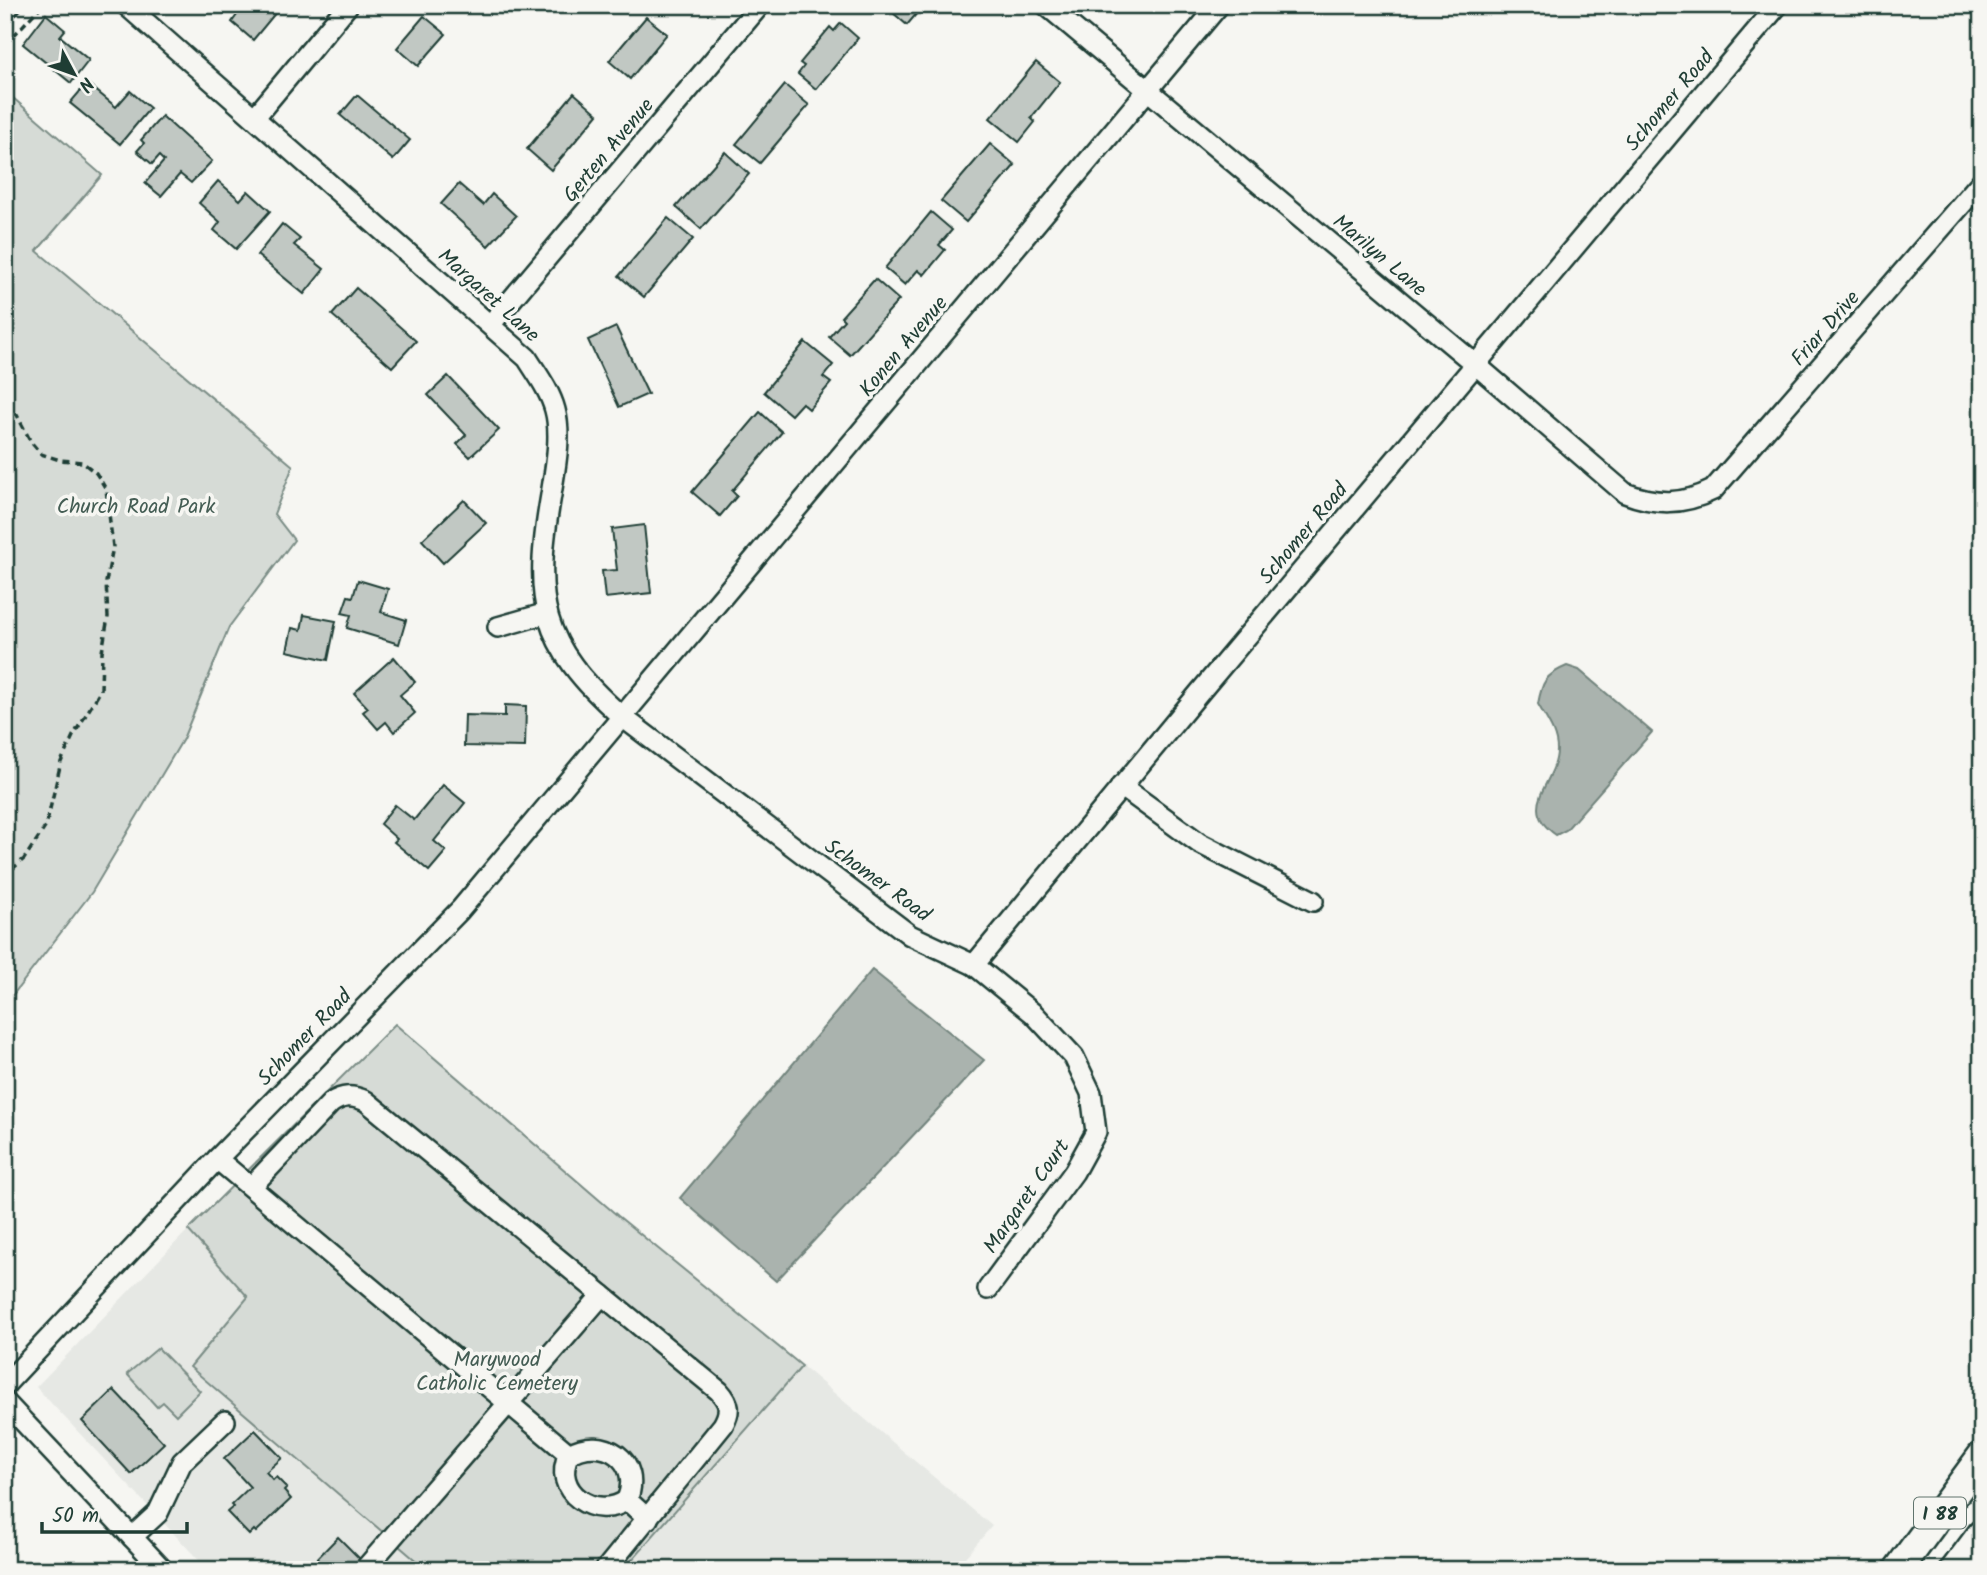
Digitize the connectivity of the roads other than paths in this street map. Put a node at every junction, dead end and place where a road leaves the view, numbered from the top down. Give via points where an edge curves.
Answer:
1 (126, 5) edge
2 (348, 5) edge
3 (760, 5) edge
4 (1046, 5) edge
5 (1219, 5) edge
6 (1778, 5) edge
7 (1147, 91) junction
8 (256, 117) junction
9 (1982, 181) edge
10 (491, 324) junction
11 (1475, 364) junction
12 (1699, 497) joint
13 (547, 614) junction
14 (498, 627) dead end
15 (621, 716) junction
16 (1121, 786) junction
17 (1313, 901) dead end
18 (974, 965) junction
19 (217, 1159) junction
20 (251, 1187) junction
21 (988, 1289) dead end
22 (602, 1295) junction
23 (5, 1385) edge
24 (5, 1402) edge
25 (510, 1404) junction
26 (225, 1421) dead end
27 (569, 1454) junction
28 (1982, 1456) edge
29 (627, 1500) junction
30 (648, 1518) junction
31 (1982, 1534) edge
32 (132, 1537) junction
33 (160, 1568) edge
34 (364, 1570) edge
35 (605, 1570) edge
36 (1898, 1570) edge
37 (1955, 1570) edge

1 - 8 street, Margaret Lane
2 - 8 street
3 - 10 street, Gerten Avenue
4 - 7 street, Marilyn Lane
5 - 7 street, Konen Avenue
6 - 11 street, Schomer Road
7 - 11 street, Marilyn Lane
7 - 15 street, Konen Avenue
8 - 10 street, Margaret Lane
9 - 12 street, Friar Drive via 1739,462 1713,490
10 - 13 street, Margaret Lane via 527,358 555,411 556,462 542,547
11 - 12 street, Marilyn Lane via 1625,494 1673,503
11 - 16 street, Schomer Road
13 - 14 street
13 - 15 street, Margaret Lane via 571,664 592,691
15 - 18 street, Schomer Road via 910,935
15 - 19 street, Schomer Road via 460,910
16 - 17 street via 1199,843
16 - 18 street, Schomer Road
18 - 21 street, Margaret Court via 1034,1014 1074,1057 1091,1093 1096,1132 1074,1172
19 - 20 street
19 - 23 street, Schomer Road
20 - 22 street via 331,1104 356,1096
20 - 25 street
22 - 25 street
22 - 30 street via 719,1391 729,1408 723,1425
24 - 32 street
25 - 27 street
25 - 34 street
26 - 32 street via 183,1462 158,1513
27 - 29 street via 564,1477 577,1498 600,1507 614,1507
27 - 29 street via 594,1446 615,1453 625,1462 633,1482
28 - 36 highway, I 88
29 - 30 street
30 - 35 street
31 - 37 highway, I 88
32 - 33 street

